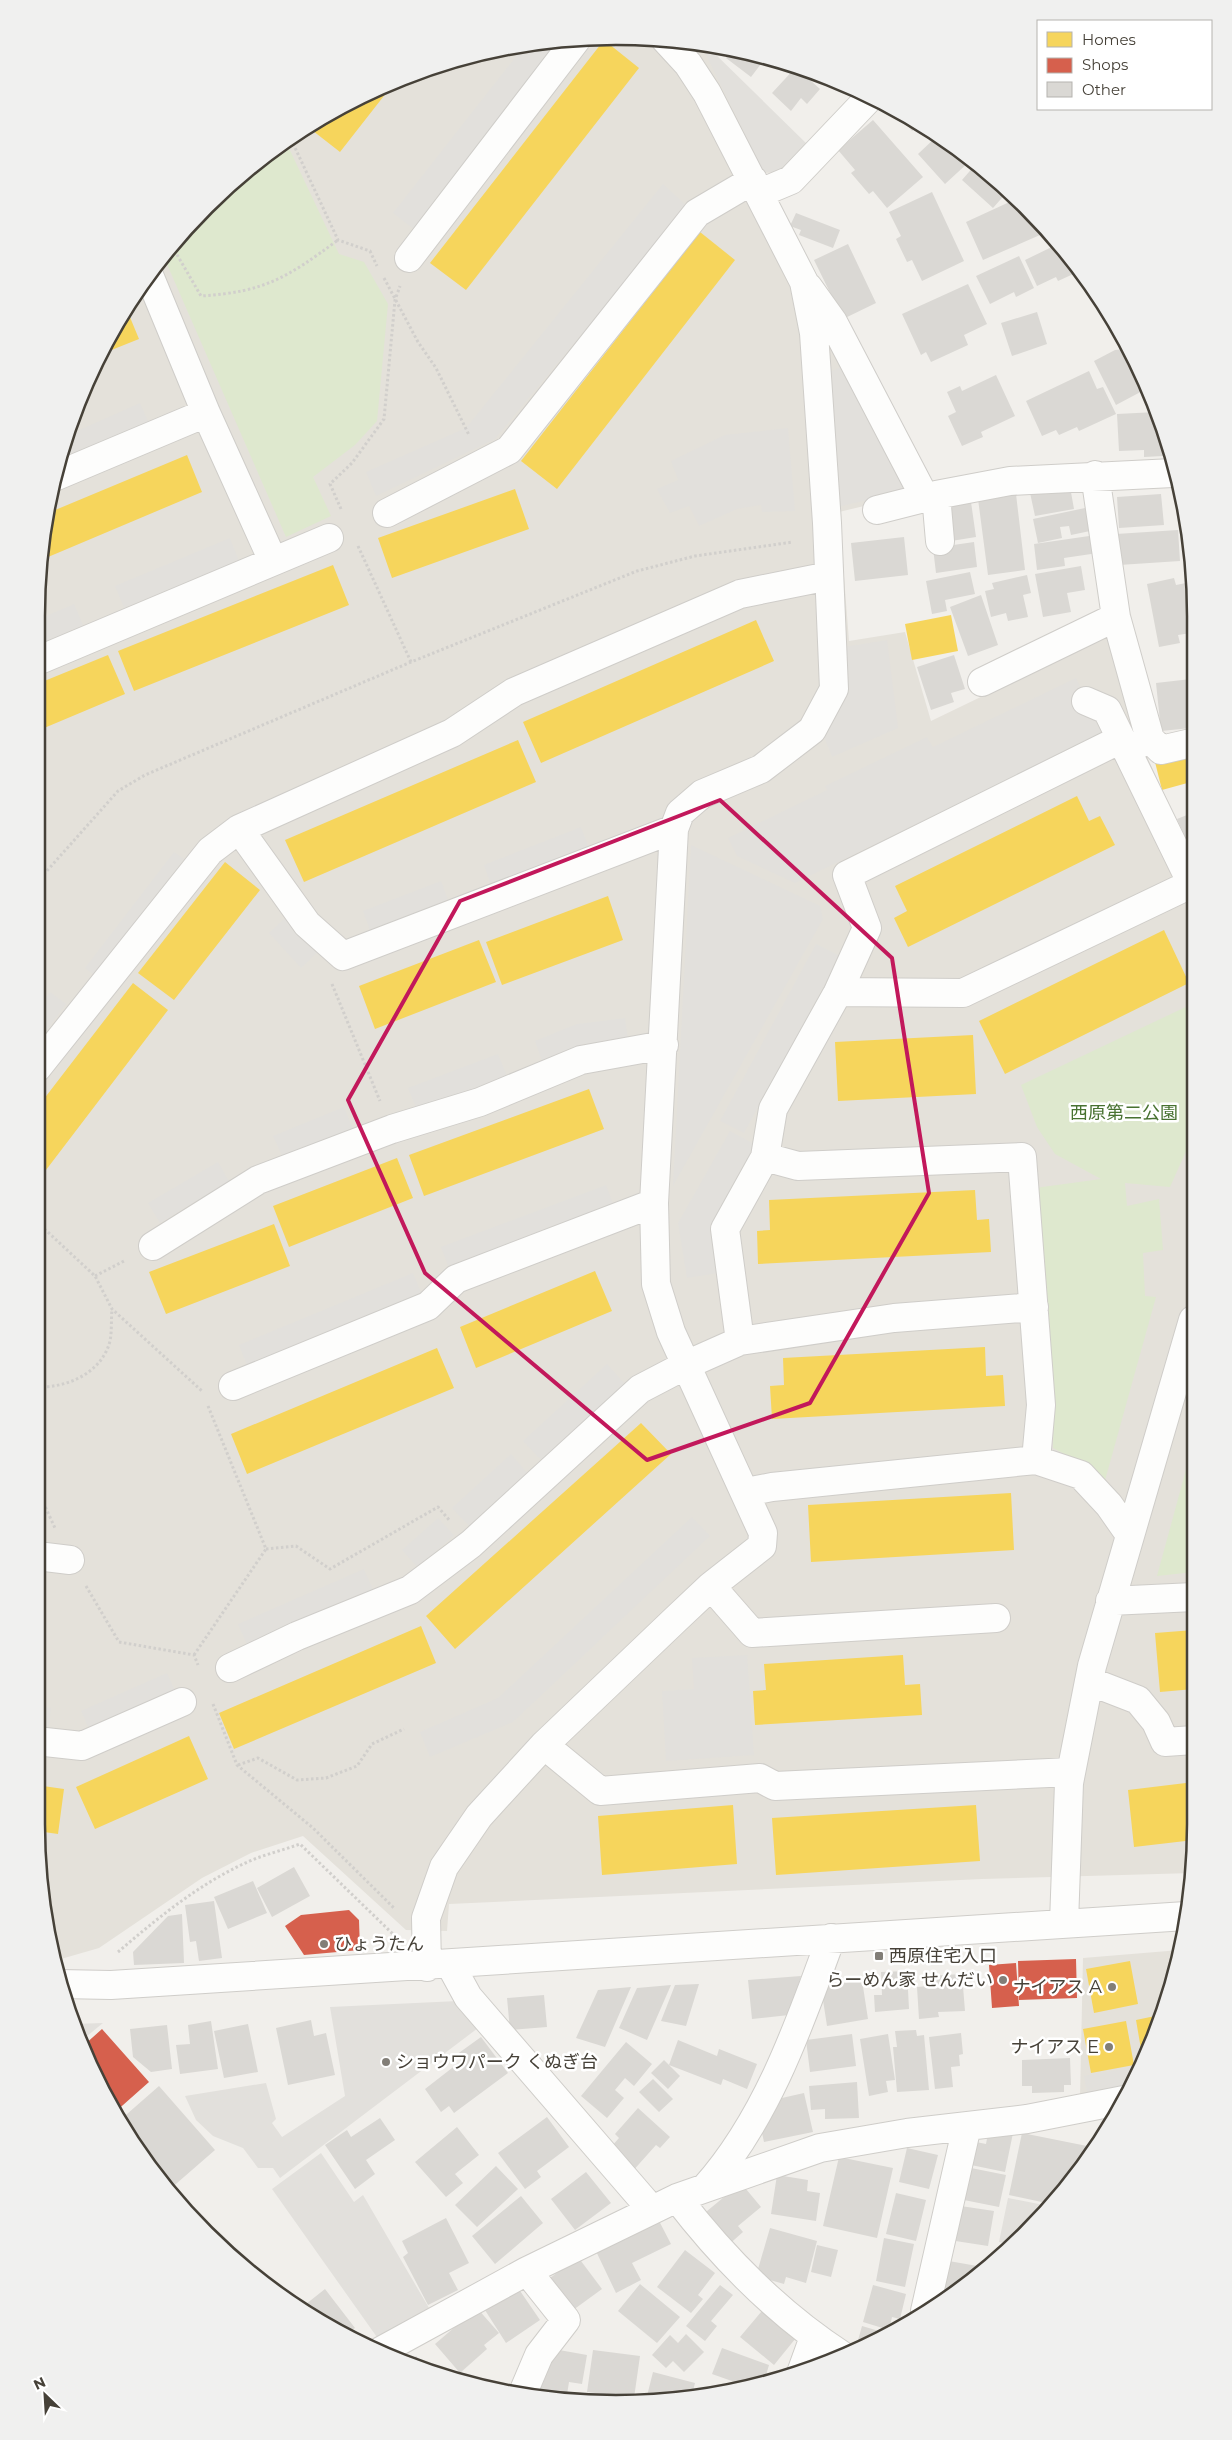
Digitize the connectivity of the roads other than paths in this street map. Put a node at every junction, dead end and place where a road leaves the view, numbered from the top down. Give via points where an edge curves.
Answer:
1 (571, 47) edge
2 (673, 48) edge
3 (866, 102) edge
4 (757, 186) junction
5 (409, 258) dead end
6 (804, 282) junction
7 (153, 283) edge
8 (206, 413) junction
9 (63, 473) edge
10 (1169, 473) edge
11 (1096, 475) junction
12 (930, 496) junction
13 (877, 510) dead end
14 (387, 513) dead end
15 (330, 538) dead end
16 (940, 541) dead end
17 (273, 561) junction
18 (829, 576) junction
19 (1116, 617) junction
20 (45, 657) edge
21 (982, 682) dead end
22 (1086, 701) dead end
23 (1132, 743) junction
24 (1187, 744) edge
25 (674, 829) junction
26 (238, 830) junction
27 (1187, 872) edge
28 (1187, 886) edge
29 (838, 992) junction
30 (664, 1045) junction
31 (45, 1058) edge
32 (765, 1157) junction
33 (654, 1204) junction
34 (153, 1246) dead end
35 (1034, 1307) junction
36 (1187, 1340) edge
37 (740, 1341) junction
38 (686, 1365) junction
39 (233, 1386) dead end
40 (1036, 1460) junction
41 (746, 1492) junction
42 (1130, 1535) junction
43 (45, 1557) edge
44 (70, 1560) dead end
45 (711, 1586) junction
46 (1187, 1597) edge
47 (1110, 1601) junction
48 (996, 1618) dead end
49 (230, 1668) dead end
50 (1089, 1681) junction
51 (182, 1702) dead end
52 (1187, 1740) edge
53 (45, 1742) edge
54 (544, 1745) junction
55 (1071, 1772) junction
56 (1179, 1916) edge
57 (1064, 1923) junction
58 (831, 1938) junction
59 (439, 1966) junction
60 (70, 1984) edge
61 (1115, 2102) edge
62 (967, 2126) junction
63 (705, 2188) junction
64 (677, 2198) junction
65 (652, 2210) junction
66 (527, 2270) junction
67 (927, 2303) edge
68 (814, 2338) junction
69 (387, 2347) edge
70 (835, 2352) edge
71 (805, 2363) edge
72 (525, 2387) edge

1 - 5 street
2 - 4 street via 708,93
3 - 4 street via 791,180
4 - 6 street
4 - 14 street via 697,213 509,450
6 - 12 street via 833,322
6 - 18 street via 814,333 834,520
7 - 8 street
8 - 9 street
8 - 17 street
10 - 11 street
11 - 12 street via 1010,481
11 - 19 street
12 - 13 street
12 - 16 street
15 - 17 street
17 - 20 street
18 - 25 street via 834,689 812,730 761,769 702,794 680,812
18 - 26 street via 740,594 514,692 452,732
19 - 21 street
19 - 23 street
22 - 23 street via 1107,710
23 - 24 street via 1161,750
23 - 27 street
23 - 29 street via 847,875 867,928
25 - 26 street via 342,956 307,924
25 - 30 street
26 - 31 street via 210,851
28 - 29 street via 963,993
29 - 32 street via 773,1109
30 - 33 street
30 - 34 street via 581,1060 480,1102 392,1129 258,1180
32 - 35 street via 798,1166 1022,1157
32 - 37 street via 725,1229
33 - 38 street via 656,1284 671,1332
33 - 39 street via 456,1279 428,1306
35 - 37 street via 894,1318
35 - 40 street via 1041,1405
36 - 42 street
37 - 38 street
38 - 41 street
38 - 49 street via 640,1389 471,1544 410,1590 297,1636
40 - 41 street
40 - 42 street via 1081,1474
41 - 45 street via 763,1533 762,1546
42 - 47 street
43 - 44 street
45 - 48 street via 752,1634
45 - 54 street
46 - 47 street
47 - 50 street
50 - 52 street via 1138,1700 1156,1722 1165,1742
50 - 55 street
51 - 53 street via 82,1746
54 - 55 street via 600,1791 760,1778 775,1786
54 - 59 street via 479,1816 444,1867 426,1918
55 - 57 street
56 - 57 street
57 - 58 street
58 - 59 street
58 - 63 street via 795,2036 770,2089 724,2166
59 - 60 street via 111,1985
59 - 65 street
61 - 62 street via 1027,2119
62 - 63 street via 820,2148
62 - 67 street
63 - 64 street
64 - 65 street
64 - 68 street via 748,2280
65 - 66 street
66 - 69 street
66 - 72 street via 566,2320 539,2355
68 - 70 street
68 - 71 street

